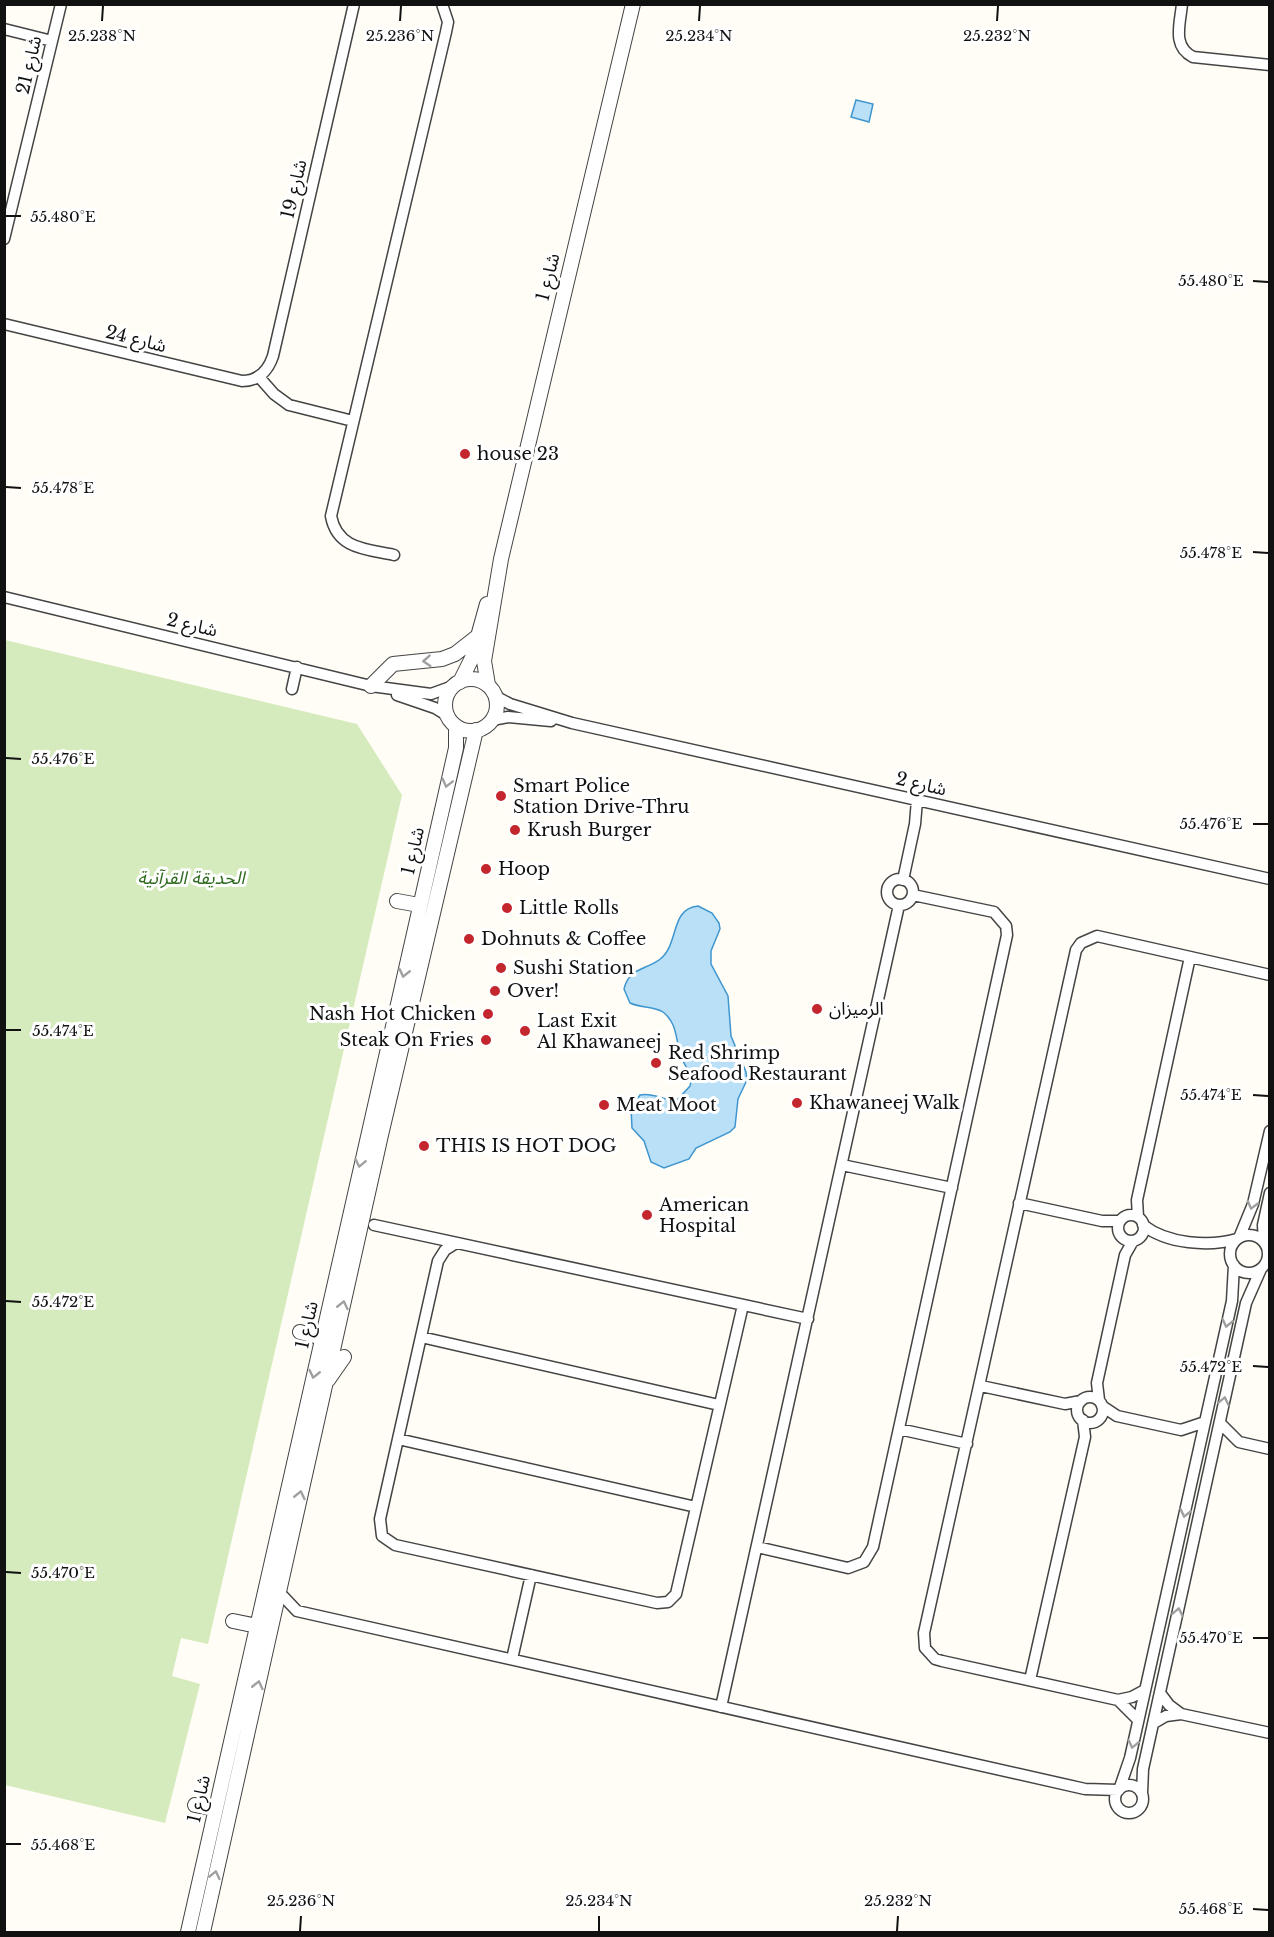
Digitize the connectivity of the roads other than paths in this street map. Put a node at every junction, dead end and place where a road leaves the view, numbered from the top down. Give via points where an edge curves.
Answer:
1 (61, 4) edge
2 (354, 4) edge
3 (442, 4) edge
4 (633, 4) edge
5 (1182, 4) edge
6 (4, 29) edge
7 (52, 41) junction
8 (1269, 65) edge
9 (4, 239) edge
10 (4, 324) edge
11 (259, 377) junction
12 (353, 421) junction
13 (394, 555) dead end
14 (501, 559) junction
15 (4, 597) edge
16 (478, 636) junction
17 (297, 667) junction
18 (457, 684) junction
19 (371, 686) junction
20 (292, 689) dead end
21 (491, 690) junction
22 (492, 720) junction
23 (452, 721) junction
24 (565, 722) junction
25 (476, 730) junction
26 (921, 801) junction
27 (1269, 879) edge
28 (903, 880) junction
29 (913, 895) junction
30 (397, 901) dead end
31 (419, 905) junction
32 (899, 905) junction
33 (1190, 957) junction
34 (1269, 975) edge
35 (1269, 1131) edge
36 (842, 1165) junction
37 (952, 1188) junction
38 (1269, 1193) edge
39 (1137, 1200) junction
40 (1019, 1203) junction
41 (1123, 1218) junction
42 (1102, 1221) junction
43 (1141, 1221) junction
44 (374, 1225) dead end
45 (1155, 1233) junction
46 (429, 1237) junction
47 (1129, 1237) junction
48 (1238, 1238) junction
49 (456, 1243) junction
50 (1206, 1244) junction
51 (1267, 1245) edge
52 (438, 1261) junction
53 (1233, 1264) junction
54 (1264, 1267) edge
55 (743, 1305) junction
56 (807, 1319) junction
57 (300, 1332) dead end
58 (322, 1338) junction
59 (421, 1338) junction
60 (344, 1357) dead end
61 (326, 1381) junction
62 (1097, 1383) junction
63 (981, 1386) junction
64 (1084, 1400) junction
65 (1100, 1403) junction
66 (1065, 1404) junction
67 (719, 1405) junction
68 (1117, 1416) junction
69 (1089, 1418) junction
70 (1205, 1422) junction
71 (1220, 1423) junction
72 (898, 1429) junction
73 (1181, 1430) junction
74 (398, 1439) junction
75 (1239, 1442) junction
76 (968, 1444) junction
77 (1269, 1449) edge
78 (1198, 1451) junction
79 (1214, 1451) junction
80 (696, 1507) junction
81 (757, 1547) junction
82 (531, 1575) junction
83 (279, 1592) junction
84 (297, 1611) junction
85 (233, 1621) dead end
86 (272, 1621) junction
87 (256, 1626) junction
88 (512, 1659) junction
89 (1030, 1680) junction
90 (1145, 1690) junction
91 (1160, 1693) junction
92 (1118, 1700) junction
93 (721, 1707) junction
94 (1181, 1713) junction
95 (1138, 1720) junction
96 (1154, 1723) junction
97 (1269, 1731) edge
98 (1084, 1788) junction
99 (1118, 1790) junction
100 (1142, 1793) junction
101 (195, 1804) dead end
102 (1118, 1806) junction
103 (215, 1809) junction
104 (202, 1928) edge
105 (188, 1932) edge

1 - 7 street, شارع 21
2 - 11 street, شارع 19 via 273,356
3 - 12 street via 448,22 446,32
4 - 14 street, شارع 1
5 - 8 street via 1178,39 1186,53
6 - 7 street
7 - 9 street, شارع 21
10 - 11 street, شارع 24 via 242,381
11 - 12 street via 289,405
12 - 13 street via 333,504 333,527 349,545
14 - 16 street, شارع 1
14 - 21 street, شارع 1 via 484,661
15 - 17 street, شارع 2
16 - 18 street, شارع 1 via 469,668
16 -> 19 street via 442,659 393,664
17 - 19 street, شارع 2
17 - 20 street
18 - 19 street, شارع 2 via 431,694
18 - 21 street via 471,679
18 - 23 street via 446,700
19 - 23 street, شارع 2 via 429,705
21 - 22 street via 497,709
21 - 24 street, شارع 2 via 510,704
22 - 24 street, شارع 2 via 508,717
22 - 25 street
23 - 25 street
23 -> 31 street, شارع 1 via 456,748
24 - 26 street, شارع 2
61 -> 25 street, شارع 1
26 - 27 street, شارع 2
26 - 28 street
28 - 29 street via 911,885
28 - 32 street via 894,881 888,891 891,902
29 - 32 street via 908,903
29 - 37 street via 994,912 1006,926
30 - 31 street
31 -> 58 street, شارع 1
32 - 36 street
33 - 34 street
33 - 39 street
33 - 40 street via 1097,936 1081,943 1076,950
35 -> 48 street via 1253,1203
36 - 37 street
36 - 56 street
37 - 72 street
38 - 51 street via 1263,1225
39 - 41 street
39 - 43 street
40 - 42 street
40 - 63 street
41 - 42 street
41 - 43 street
41 - 47 street
42 - 47 street
43 - 45 street
43 - 47 street
44 - 46 street
45 - 47 street
45 - 50 street
46 - 49 street
46 - 52 street
47 - 62 street
48 - 50 street
48 - 51 street via 1252,1235
48 - 53 street via 1231,1251
49 - 52 street
49 - 55 street
50 - 53 street
51 - 54 street
52 - 59 street
53 - 54 street via 1246,1273
53 -> 70 street via 1234,1292
71 -> 54 street via 1248,1294
55 - 56 street
55 - 67 street
56 - 81 street
57 - 58 street
58 -> 87 street, شارع 1
59 - 67 street
59 - 74 street
60 - 61 street
83 -> 61 street, شارع 1
62 - 64 street
62 - 65 street
63 - 66 street
63 - 76 street
64 - 65 street
64 - 66 street
64 - 69 street
65 - 68 street
65 - 69 street
66 - 69 street
67 - 80 street
68 - 69 street
68 - 73 street
69 - 89 street
70 - 73 street
70 - 78 street
71 - 75 street
71 - 79 street
72 - 76 street
72 - 81 street via 873,1547 864,1562 848,1568
73 - 78 street
74 - 80 street
74 - 82 street via 379,1525 385,1540
75 - 77 street
75 - 79 street
76 - 89 street via 924,1634 925,1648 935,1659
78 -> 90 street
91 -> 79 street
80 - 82 street via 676,1594 668,1602 657,1603
81 - 93 street
82 - 88 street
83 - 84 street
83 - 86 street, شارع 1
84 - 86 street
84 - 88 street
85 - 87 street
104 -> 86 street, شارع 1
87 - 103 street, شارع 1
88 - 93 street
89 - 92 street
90 - 92 street
90 - 95 street
91 - 94 street via 1168,1705
91 - 96 street
92 - 95 street
93 - 98 street
94 - 96 street
94 - 97 street
95 -> 99 street
96 - 100 street via 1143,1769
98 - 99 street
98 - 102 street
99 - 100 street via 1134,1786
99 - 102 street
100 - 102 street via 1142,1803 1135,1811 1125,1812
101 - 103 street
103 - 105 street, شارع 1

